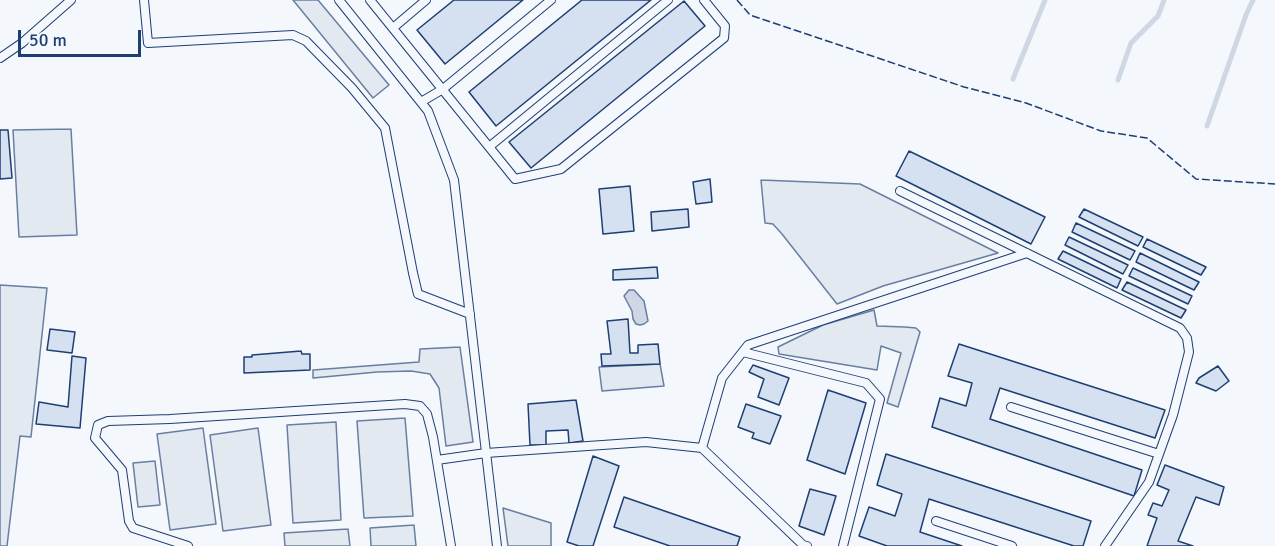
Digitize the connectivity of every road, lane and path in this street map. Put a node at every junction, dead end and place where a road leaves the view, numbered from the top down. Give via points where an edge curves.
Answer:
1 (71, 0) edge
2 (144, 0) edge
3 (339, 0) edge
4 (370, 0) edge
5 (426, 0) edge
6 (551, 0) edge
7 (668, 0) edge
8 (704, 0) edge
9 (393, 28) junction
10 (0, 58) edge
11 (443, 89) junction
12 (421, 102) junction
13 (489, 147) junction
14 (900, 190) dead end
15 (1027, 253) junction
16 (470, 314) junction
17 (743, 351) junction
18 (1011, 406) dead end
19 (702, 448) junction
20 (486, 453) junction
21 (1159, 454) junction
22 (436, 460) junction
23 (936, 521) dead end
24 (188, 546) edge
25 (451, 546) edge
26 (497, 546) edge
27 (807, 546) edge
28 (843, 546) edge
29 (1012, 546) edge
30 (1105, 546) edge

1 - 10 lane
2 - 16 lane via 148,43 293,35 306,41 385,128 418,294
3 - 12 lane
4 - 9 lane
5 - 9 lane
6 - 11 lane
7 - 13 lane
8 - 13 lane via 725,26 724,38 561,169 515,179
9 - 11 lane
11 - 12 lane
11 - 13 lane
12 - 16 lane via 454,180
14 - 15 lane
15 - 17 lane via 748,345
15 - 21 lane via 1180,328 1187,338 1190,352
16 - 20 lane
17 - 19 lane via 722,378
17 - 28 lane via 866,383 880,399
18 - 21 lane
19 - 20 lane via 646,442
19 - 27 lane
20 - 22 lane
20 - 26 lane
21 - 30 lane via 1149,483
22 - 24 lane via 427,414 420,406 405,404 108,421 98,425 95,438 122,470 129,521 134,528
22 - 25 lane
23 - 29 lane

